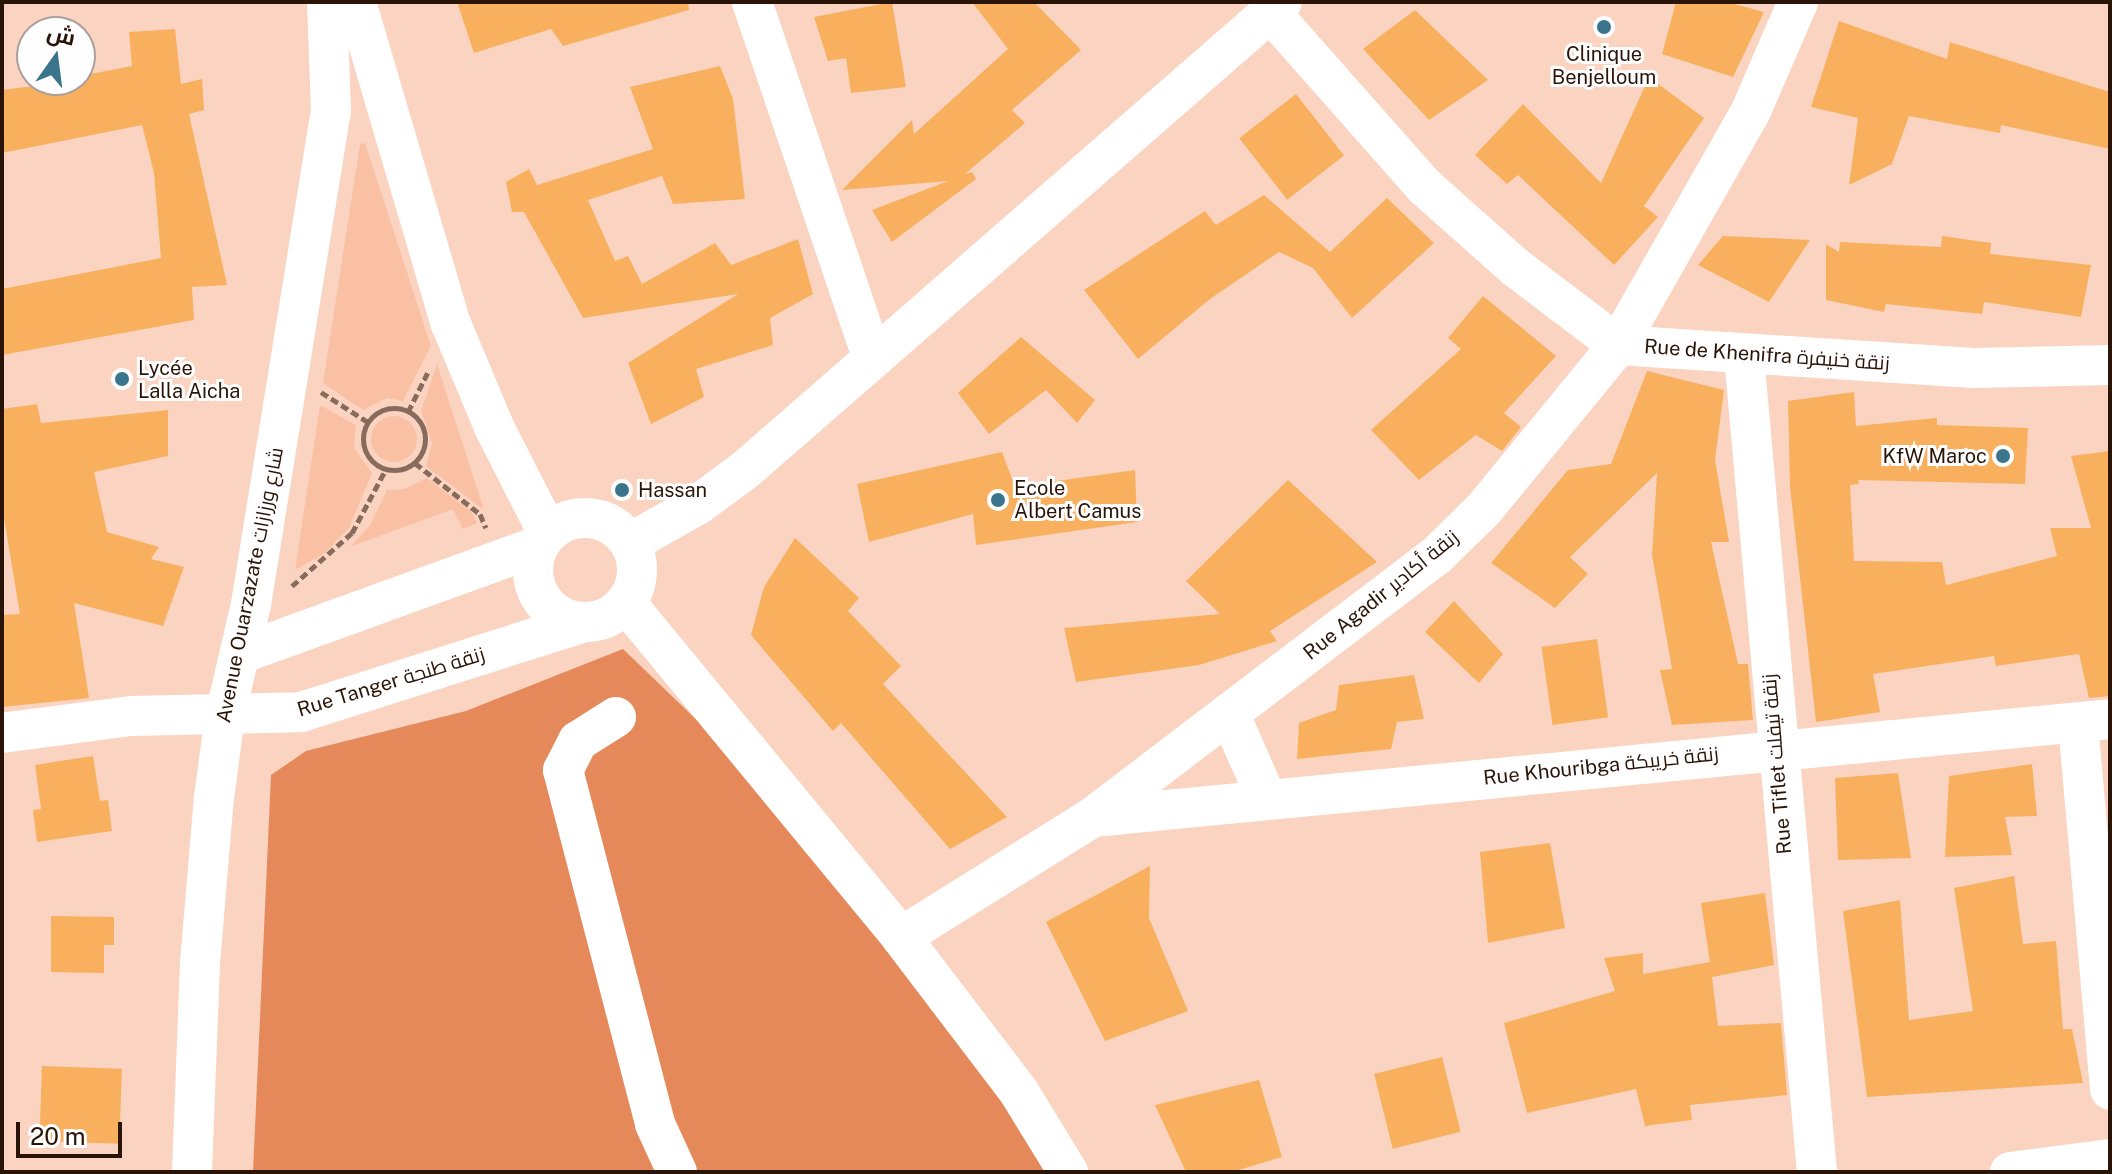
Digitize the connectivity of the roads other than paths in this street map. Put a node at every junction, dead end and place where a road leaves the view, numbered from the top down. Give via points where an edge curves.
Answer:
1 (327, 2) edge
2 (356, 2) edge
3 (752, 2) edge
4 (1798, 2) edge
5 (1276, 8) edge
6 (1618, 345) junction
7 (1744, 356) junction
8 (872, 357) junction
9 (2110, 365) edge
10 (543, 540) junction
11 (630, 543) junction
12 (626, 603) junction
13 (585, 622) junction
14 (240, 654) junction
15 (1229, 713) junction
16 (225, 716) junction
17 (616, 717) dead end
18 (2094, 721) edge
19 (2, 733) edge
20 (1775, 749) junction
21 (1267, 799) junction
22 (1093, 817) junction
23 (901, 937) junction
24 (2110, 1090) edge
25 (2110, 1159) edge
26 (192, 1172) edge
27 (677, 1172) edge
28 (1068, 1172) edge
29 (1817, 1172) edge
30 (2010, 1172) edge

1 - 14 street, Avenue Ouarzazate شارع ورزازات via 331,111
2 - 10 street via 451,324
3 - 8 street
4 - 6 street, Rue Agadir زنقة أكادير via 1750,113
5 - 6 street, Rue de Khenifra زنقة خنيفرة via 1388,152 1515,267
5 - 8 street
6 - 7 street, Rue de Khenifra زنقة خنيفرة
6 - 15 street, Rue Agadir زنقة أكادير via 1530,457 1436,556
7 - 9 street, Rue de Khenifra زنقة خنيفرة via 1970,368
7 - 20 street, Rue Tiflet زنقة تيفلت
8 - 11 street via 723,488
10 - 11 street via 582,518 617,528
10 - 13 street via 533,567 536,587 556,611
10 - 14 street
11 - 12 street via 638,573
12 - 13 street via 608,617
12 - 23 street
13 - 16 street, Rue Tanger زنقة طنجة via 301,712
14 - 16 street, Avenue Ouarzazate شارع ورزازات
15 - 21 street
15 - 22 street, Rue Agadir زنقة أكادير
16 - 19 street, Rue Tanger زنقة طنجة via 131,716
16 - 26 street, Avenue Ouarzazate شارع ورزازات via 206,880
17 - 27 street via 578,741 563,770 655,1124
18 - 20 street, Rue Khouribga زنقة خريبكة
18 - 24 street
20 - 21 street, Rue Khouribga زنقة خريبكة
20 - 29 street, Rue Tiflet زنقة تيفلت
21 - 22 street, Rue Khouribga زنقة خريبكة
22 - 23 street, Rue Agadir زنقة أكادير
23 - 28 street via 1019,1092
25 - 30 street

